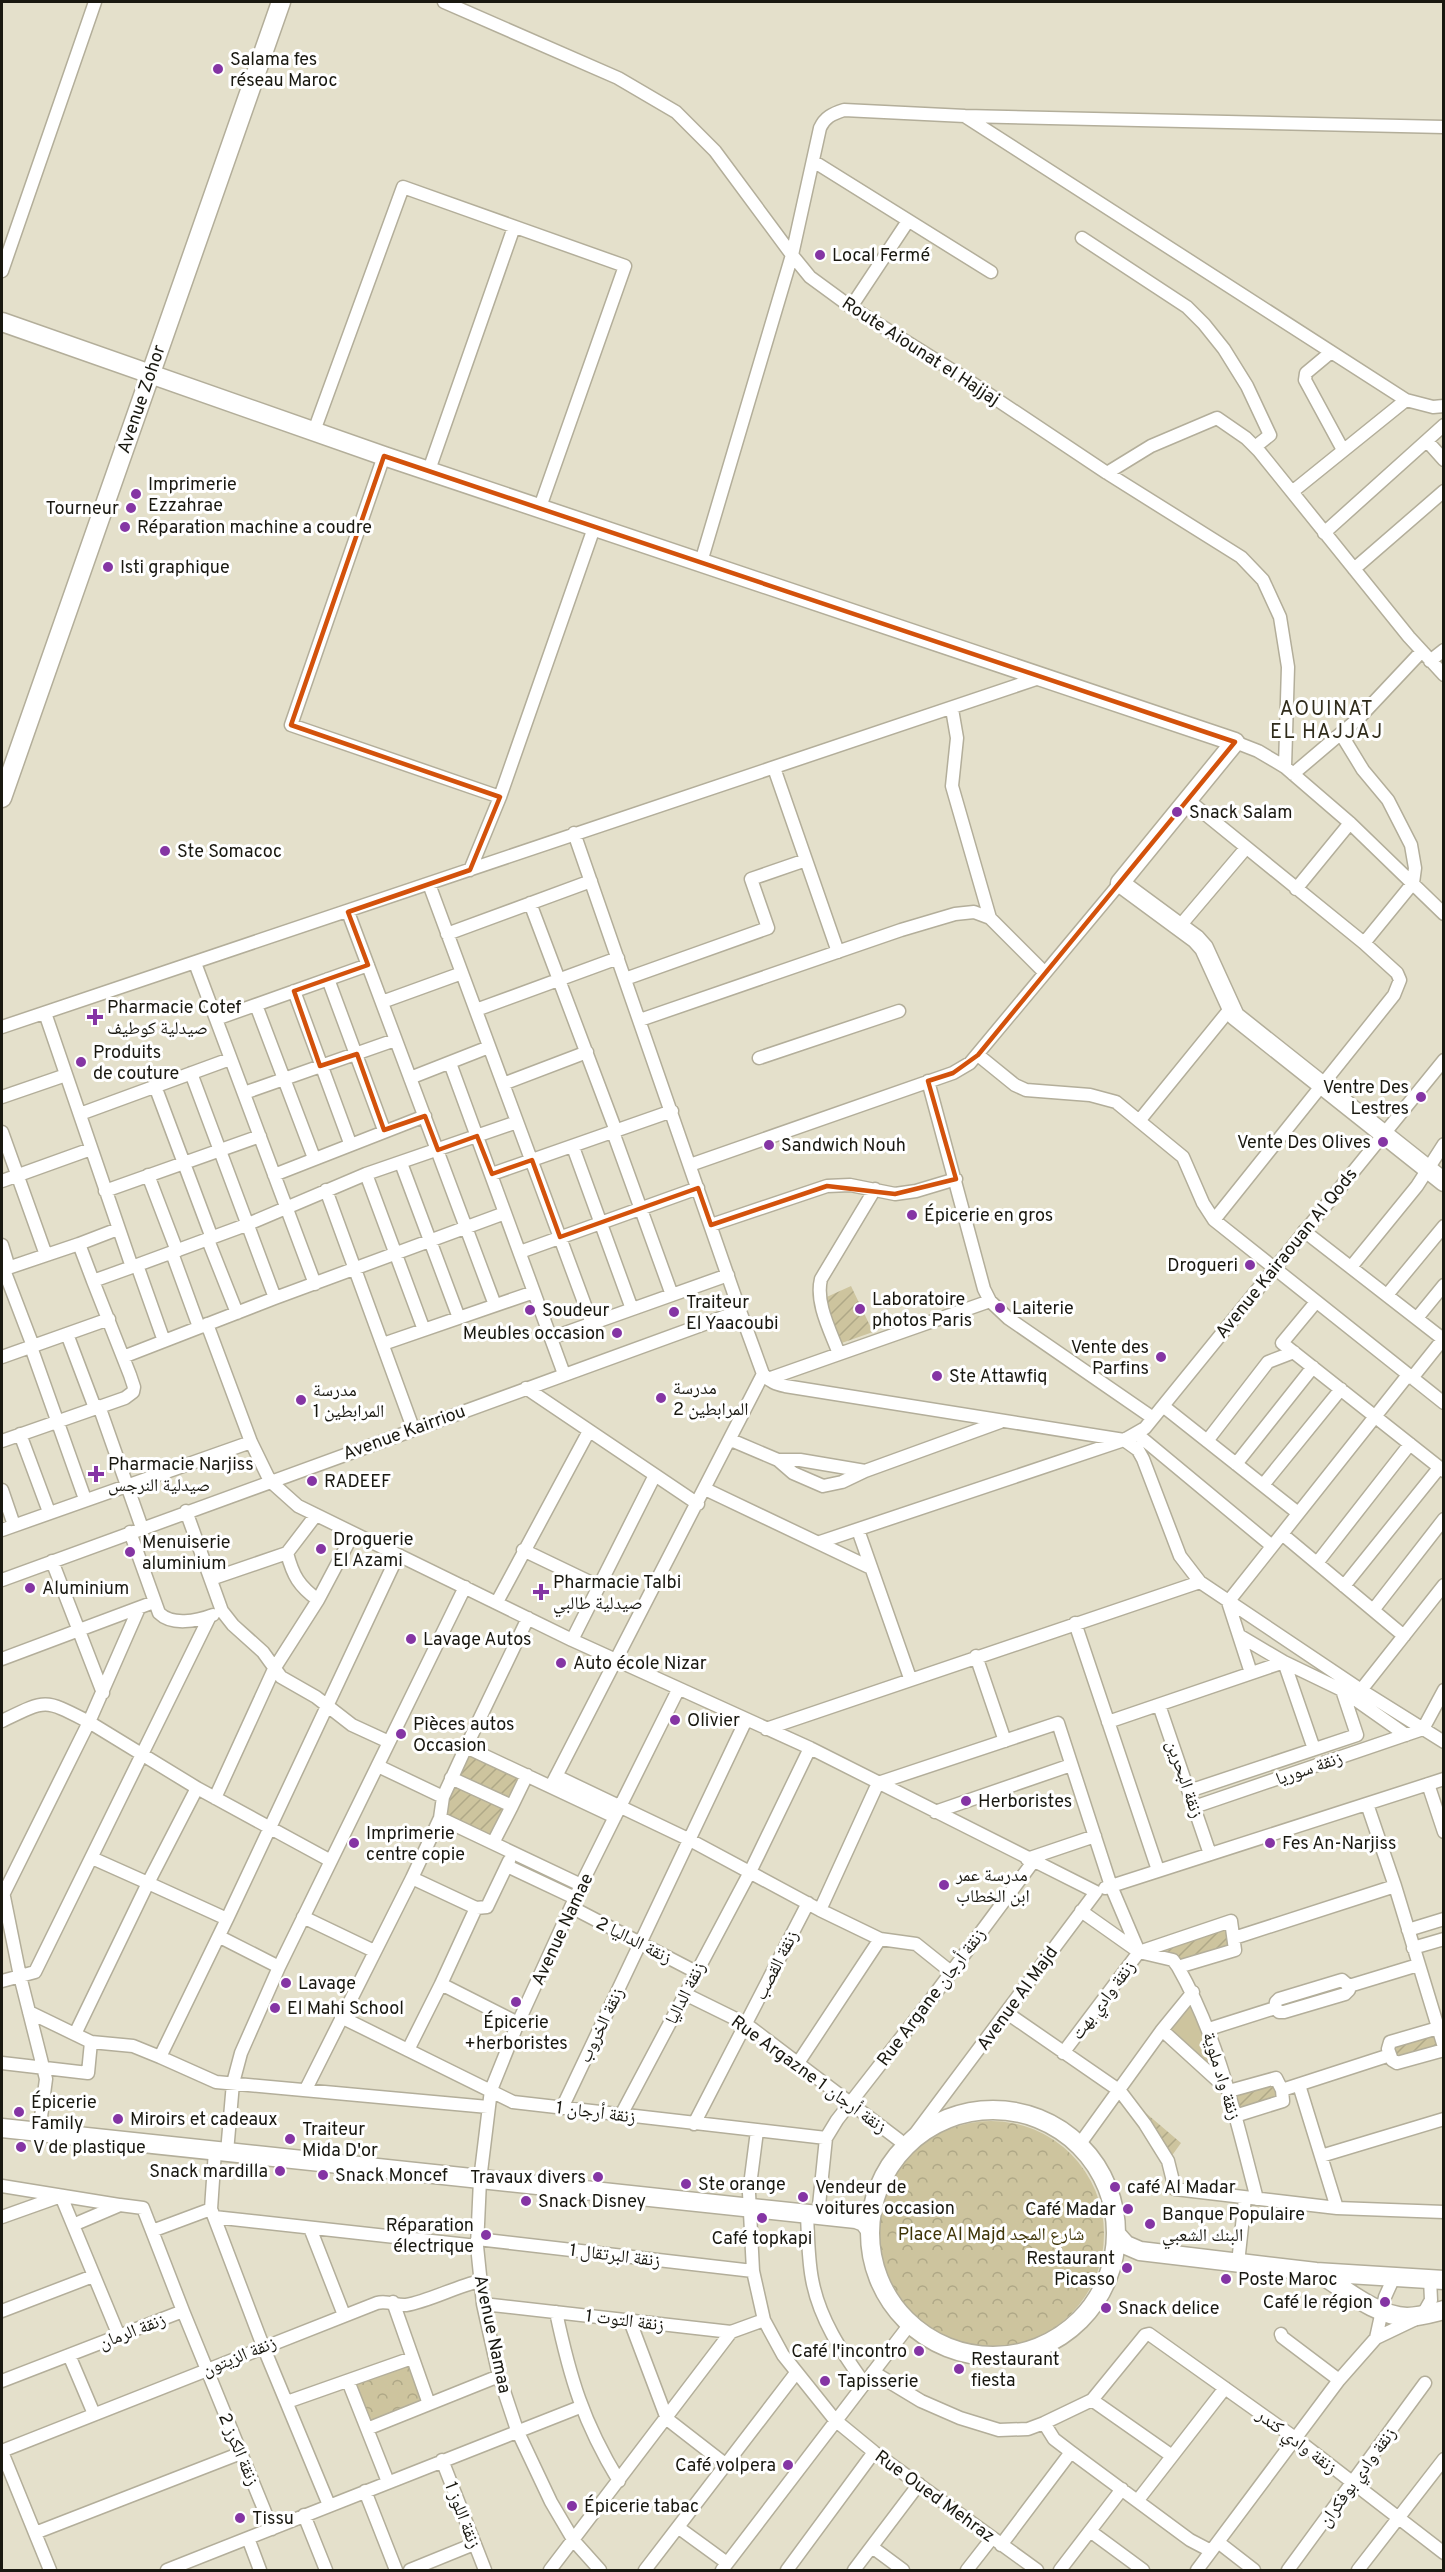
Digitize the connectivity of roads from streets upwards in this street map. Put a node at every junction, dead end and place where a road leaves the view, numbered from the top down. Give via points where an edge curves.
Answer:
1 (95, 2) edge
2 (281, 2) edge
3 (444, 2) edge
4 (965, 116) junction
5 (1443, 127) edge
6 (813, 161) junction
7 (908, 221) junction
8 (514, 227) junction
9 (1083, 238) dead end
10 (792, 255) junction
11 (2, 271) edge
12 (991, 272) dead end
13 (851, 307) junction
14 (2, 322) edge
15 (1330, 352) junction
16 (150, 373) junction
17 (1406, 400) junction
18 (1443, 406) edge
19 (1443, 425) edge
20 (314, 431) junction
21 (1426, 441) junction
22 (1255, 447) junction
23 (1343, 450) junction
24 (384, 456) junction
25 (1443, 460) edge
26 (429, 470) junction
27 (1107, 473) junction
28 (1443, 491) edge
29 (1292, 492) junction
30 (540, 507) junction
31 (595, 525) junction
32 (1324, 533) junction
33 (701, 562) junction
34 (1354, 569) junction
35 (1443, 650) edge
36 (1426, 656) junction
37 (1443, 675) edge
38 (1042, 677) junction
39 (952, 709) junction
40 (1341, 734) junction
41 (1235, 742) junction
42 (774, 768) junction
43 (1289, 771) junction
44 (500, 797) junction
45 (2, 798) edge
46 (1188, 800) junction
47 (1350, 824) junction
48 (574, 833) junction
49 (1246, 848) junction
50 (806, 860) junction
51 (470, 870) junction
52 (591, 881) junction
53 (1120, 883) junction
54 (1413, 883) junction
55 (429, 884) junction
56 (1296, 889) junction
57 (530, 903) junction
58 (348, 912) junction
59 (1443, 914) edge
60 (990, 918) junction
61 (1179, 927) junction
62 (447, 934) junction
63 (1364, 943) junction
64 (838, 952) junction
65 (618, 958) junction
66 (195, 963) junction
67 (369, 965) junction
68 (462, 973) junction
69 (1045, 973) junction
70 (328, 979) junction
71 (560, 979) junction
72 (626, 979) junction
73 (294, 991) junction
74 (382, 1002) junction
75 (256, 1005) junction
76 (1230, 1009) junction
77 (476, 1010) junction
78 (899, 1011) dead end
79 (45, 1013) junction
80 (216, 1019) junction
81 (640, 1020) junction
82 (2, 1027) edge
83 (395, 1040) junction
84 (489, 1047) junction
85 (587, 1052) junction
86 (357, 1054) junction
87 (978, 1055) junction
88 (759, 1058) dead end
89 (230, 1059) junction
90 (1443, 1060) edge
91 (450, 1063) junction
92 (320, 1066) junction
93 (191, 1073) junction
94 (66, 1075) junction
95 (410, 1078) junction
96 (285, 1079) junction
97 (928, 1081) junction
98 (503, 1084) junction
99 (1322, 1085) junction
100 (155, 1086) junction
101 (244, 1093) junction
102 (2, 1097) edge
103 (672, 1112) junction
104 (80, 1114) junction
105 (425, 1116) junction
106 (1140, 1121) junction
107 (517, 1122) junction
108 (384, 1130) junction
109 (2, 1132) edge
110 (615, 1132) junction
111 (1383, 1133) junction
112 (260, 1136) junction
113 (477, 1136) junction
114 (350, 1143) junction
115 (1443, 1144) edge
116 (573, 1147) junction
117 (91, 1149) junction
118 (219, 1150) junction
119 (438, 1150) junction
120 (314, 1158) junction
121 (532, 1160) junction
122 (184, 1163) junction
123 (400, 1163) junction
124 (690, 1165) junction
125 (1427, 1168) junction
126 (366, 1174) junction
127 (492, 1174) junction
128 (148, 1175) junction
129 (274, 1175) junction
130 (17, 1176) junction
131 (956, 1179) junction
132 (2, 1181) edge
133 (1443, 1182) edge
134 (698, 1188) junction
135 (874, 1189) junction
136 (326, 1190) junction
137 (105, 1191) junction
138 (286, 1208) junction
139 (641, 1208) junction
140 (505, 1213) junction
141 (1214, 1220) junction
142 (601, 1222) junction
143 (246, 1225) junction
144 (711, 1225) junction
145 (1443, 1226) edge
146 (466, 1227) junction
147 (118, 1229) junction
148 (1304, 1231) junction
149 (560, 1237) junction
150 (210, 1239) junction
151 (430, 1241) junction
152 (79, 1244) junction
153 (2, 1245) edge
154 (174, 1252) junction
155 (520, 1252) junction
156 (395, 1253) junction
157 (46, 1256) junction
158 (135, 1266) junction
159 (1352, 1267) junction
160 (354, 1268) junction
161 (1274, 1268) junction
162 (5, 1269) edge
163 (728, 1275) junction
164 (93, 1281) junction
165 (315, 1284) junction
166 (1443, 1285) edge
167 (534, 1292) junction
168 (672, 1295) junction
169 (1387, 1295) junction
170 (274, 1298) junction
171 (990, 1301) junction
172 (1316, 1302) junction
173 (495, 1305) junction
174 (632, 1310) junction
175 (740, 1311) junction
176 (237, 1313) junction
177 (459, 1318) junction
178 (1417, 1318) junction
179 (109, 1319) junction
180 (592, 1324) junction
181 (203, 1325) junction
182 (424, 1330) junction
183 (67, 1334) junction
184 (551, 1338) junction
185 (1443, 1338) edge
186 (164, 1341) junction
187 (383, 1344) junction
188 (32, 1347) junction
189 (1294, 1352) junction
190 (839, 1354) junction
191 (2, 1357) edge
192 (123, 1357) junction
193 (1312, 1367) junction
194 (564, 1374) junction
195 (766, 1377) junction
196 (1410, 1377) junction
197 (526, 1388) junction
198 (1341, 1389) junction
199 (1442, 1400) edge
200 (1163, 1406) junction
201 (97, 1407) junction
202 (1376, 1416) junction
203 (1153, 1418) junction
204 (57, 1420) junction
205 (1002, 1421) junction
206 (413, 1428) junction
207 (589, 1431) junction
208 (20, 1434) junction
209 (1137, 1434) junction
210 (731, 1440) junction
211 (1124, 1440) junction
212 (2, 1441) edge
213 (1207, 1441) junction
214 (251, 1442) junction
215 (1410, 1444) junction
216 (778, 1460) junction
217 (1236, 1464) junction
218 (1441, 1470) edge
219 (865, 1471) junction
220 (655, 1474) junction
221 (270, 1481) junction
222 (128, 1484) junction
223 (1263, 1485) junction
224 (705, 1489) junction
225 (2, 1490) edge
226 (85, 1499) junction
227 (698, 1504) junction
228 (50, 1512) junction
229 (186, 1512) junction
230 (1298, 1514) junction
231 (316, 1515) junction
232 (1443, 1520) edge
233 (14, 1525) junction
234 (2, 1530) edge
235 (136, 1530) junction
236 (858, 1530) junction
237 (353, 1534) junction
238 (1282, 1534) junction
239 (820, 1542) junction
240 (1272, 1546) junction
241 (523, 1550) junction
242 (287, 1553) junction
243 (398, 1555) junction
244 (52, 1561) junction
245 (1317, 1563) junction
246 (871, 1568) junction
247 (2, 1580) edge
248 (211, 1580) junction
249 (1200, 1582) junction
250 (1443, 1585) edge
251 (598, 1586) junction
252 (1344, 1586) junction
253 (465, 1587) junction
254 (318, 1600) junction
255 (154, 1602) junction
256 (497, 1602) junction
257 (1228, 1602) junction
258 (139, 1608) junction
259 (1374, 1610) junction
260 (222, 1611) junction
261 (210, 1616) junction
262 (528, 1618) junction
263 (1075, 1623) junction
264 (78, 1631) junction
265 (1240, 1636) junction
266 (1404, 1636) junction
267 (572, 1640) junction
268 (976, 1656) junction
269 (2, 1659) edge
270 (615, 1660) junction
271 (1284, 1662) junction
272 (274, 1669) junction
273 (1251, 1673) junction
274 (910, 1678) junction
275 (678, 1690) junction
276 (1342, 1690) junction
277 (1361, 1690) junction
278 (1443, 1690) edge
279 (102, 1694) junction
280 (1159, 1705) junction
281 (328, 1706) junction
282 (746, 1720) junction
283 (2, 1721) edge
284 (89, 1722) junction
285 (1108, 1722) junction
286 (765, 1729) junction
287 (1423, 1729) junction
288 (1406, 1735) junction
289 (1005, 1741) junction
290 (389, 1742) junction
291 (1443, 1742) edge
292 (466, 1747) junction
293 (810, 1749) junction
294 (1314, 1749) junction
295 (143, 1755) junction
296 (1071, 1765) junction
297 (378, 1766) junction
298 (527, 1775) junction
299 (452, 1778) junction
300 (1443, 1779) edge
301 (553, 1781) junction
302 (878, 1783) junction
303 (1428, 1784) junction
304 (197, 1788) junction
305 (1189, 1791) junction
306 (443, 1797) junction
307 (215, 1798) junction
308 (1367, 1804) junction
309 (512, 1806) junction
310 (1194, 1806) junction
311 (618, 1811) junction
312 (935, 1812) junction
313 (440, 1818) junction
314 (271, 1830) junction
315 (1443, 1832) edge
316 (1095, 1836) junction
317 (688, 1839) junction
318 (493, 1843) junction
319 (513, 1853) junction
320 (1210, 1854) junction
321 (92, 1858) junction
322 (331, 1861) junction
323 (1030, 1861) junction
324 (507, 1866) junction
325 (1158, 1870) junction
326 (750, 1872) junction
327 (412, 1878) junction
328 (148, 1883) junction
329 (581, 1885) junction
330 (1112, 1886) junction
331 (1395, 1886) junction
332 (3, 1888) edge
333 (1096, 1892) junction
334 (573, 1903) junction
335 (808, 1903) junction
336 (476, 1908) junction
337 (820, 1910) junction
338 (1081, 1911) junction
339 (303, 1917) junction
340 (227, 1919) junction
341 (1443, 1919) edge
342 (1408, 1930) junction
343 (220, 1937) junction
344 (1234, 1938) junction
345 (880, 1939) junction
346 (1443, 1939) edge
347 (641, 1943) junction
348 (1413, 1948) junction
349 (374, 1951) junction
350 (1139, 1952) junction
351 (1175, 1963) junction
352 (1418, 1965) junction
353 (279, 1967) junction
354 (696, 1972) junction
355 (951, 1972) junction
356 (20, 1976) junction
357 (2, 1981) edge
358 (441, 1984) junction
359 (1193, 1992) junction
360 (685, 1994) junction
361 (29, 2012) junction
362 (1007, 2013) junction
363 (341, 2017) junction
364 (518, 2023) junction
365 (746, 2024) junction
366 (1438, 2028) junction
367 (1209, 2029) junction
368 (1162, 2030) junction
369 (75, 2034) junction
370 (92, 2042) junction
371 (1443, 2048) edge
372 (408, 2050) junction
373 (1063, 2053) junction
374 (1390, 2055) junction
375 (160, 2057) junction
376 (2, 2063) edge
377 (798, 2063) junction
378 (44, 2068) junction
379 (233, 2083) junction
380 (1299, 2085) junction
381 (306, 2089) junction
382 (491, 2090) junction
383 (1282, 2090) junction
384 (1120, 2091) junction
385 (1229, 2091) junction
386 (850, 2102) junction
387 (489, 2107) junction
388 (562, 2108) junction
389 (621, 2115) junction
390 (1235, 2116) junction
391 (1443, 2119) edge
392 (694, 2124) junction
393 (2, 2128) edge
394 (757, 2131) junction
395 (39, 2132) junction
396 (826, 2139) junction
397 (903, 2143) junction
398 (1079, 2145) junction
399 (221, 2152) junction
400 (1321, 2156) junction
401 (480, 2180) junction
402 (2, 2186) edge
403 (61, 2196) junction
404 (1251, 2198) junction
405 (120, 2205) junction
406 (1337, 2208) junction
407 (749, 2209) junction
408 (1443, 2212) edge
409 (213, 2213) junction
410 (812, 2215) junction
411 (2, 2217) edge
412 (863, 2224) junction
413 (73, 2225) junction
414 (310, 2228) junction
415 (152, 2231) junction
416 (1117, 2235) junction
417 (477, 2243) junction
418 (1140, 2251) junction
419 (1114, 2259) junction
420 (1238, 2263) junction
421 (753, 2271) junction
422 (1316, 2272) junction
423 (93, 2276) junction
424 (1394, 2277) junction
425 (1437, 2280) edge
426 (480, 2281) junction
427 (393, 2302) junction
428 (483, 2304) junction
429 (1443, 2310) edge
430 (2, 2311) edge
431 (183, 2311) junction
432 (1382, 2311) junction
433 (556, 2312) junction
434 (344, 2315) junction
435 (1422, 2316) junction
436 (764, 2320) junction
437 (630, 2321) junction
438 (910, 2324) junction
439 (731, 2332) junction
440 (1281, 2334) dead end
441 (119, 2336) junction
442 (1376, 2338) junction
443 (263, 2346) junction
444 (69, 2355) junction
445 (412, 2358) junction
446 (206, 2369) junction
447 (873, 2372) junction
448 (796, 2373) junction
449 (499, 2376) junction
450 (1339, 2380) junction
451 (2, 2381) edge
452 (348, 2381) junction
453 (864, 2383) junction
454 (1425, 2383) dead end
455 (1224, 2388) junction
456 (1092, 2400) junction
457 (287, 2402) junction
458 (429, 2404) junction
459 (580, 2407) junction
460 (94, 2414) junction
461 (667, 2419) junction
462 (835, 2420) junction
463 (1044, 2423) junction
464 (367, 2429) junction
465 (517, 2430) junction
466 (1295, 2438) junction
467 (2, 2452) edge
468 (874, 2452) junction
469 (1071, 2452) junction
470 (241, 2453) junction
471 (1172, 2456) junction
472 (1443, 2459) edge
473 (442, 2460) junction
474 (725, 2464) junction
475 (619, 2481) junction
476 (388, 2482) junction
477 (919, 2484) junction
478 (1353, 2484) junction
479 (1122, 2489) junction
480 (365, 2491) junction
481 (1138, 2500) junction
482 (329, 2505) junction
483 (304, 2516) junction
484 (1397, 2519) junction
485 (678, 2528) junction
486 (272, 2529) junction
487 (1090, 2531) junction
488 (35, 2533) junction
489 (248, 2538) junction
490 (574, 2541) junction
491 (997, 2541) junction
492 (474, 2544) junction
493 (872, 2547) junction
494 (1215, 2547) junction
495 (1443, 2553) edge
496 (724, 2567) edge
497 (50, 2571) edge
498 (167, 2571) edge
499 (260, 2571) edge
500 (326, 2571) edge
501 (396, 2571) edge
502 (410, 2571) edge
503 (485, 2571) edge
504 (550, 2571) edge
505 (600, 2571) edge
506 (645, 2571) edge
507 (787, 2571) edge
508 (854, 2571) edge
509 (903, 2571) edge
510 (967, 2571) edge
511 (1037, 2571) edge
512 (1060, 2571) edge
513 (1143, 2571) edge
514 (1197, 2571) edge
515 (1254, 2571) edge
516 (1288, 2571) edge
517 (1358, 2571) edge

1 - 11 street
2 - 16 street, Avenue Zohor
3 - 10 street, Route Aiounat el Hajjaj via 618,78 676,112 715,151
4 - 5 street
4 - 6 street via 844,110 824,119
4 - 15 street
6 - 7 street
6 - 10 street
7 - 12 street
7 - 13 street
8 - 20 street via 403,187
8 - 26 street
8 - 30 street via 625,266
9 - 22 street via 1186,307 1218,341 1247,386 1270,435
10 - 13 street, Route Aiounat el Hajjaj via 810,277
10 - 33 street
13 - 27 street, Route Aiounat el Hajjaj via 963,376
14 - 16 street
15 - 17 street
15 - 23 street via 1306,374 1305,380
16 - 20 street
16 - 45 street, Avenue Zohor
17 - 18 street
17 - 23 street
19 - 21 street
20 - 24 street
21 - 25 street
21 - 32 street
22 - 27 street via 1217,418 1151,446
22 - 29 street
23 - 29 street
24 - 26 street
24 - 44 street via 291,725
26 - 30 street
27 - 43 street, Route Aiounat el Hajjaj via 1241,557 1263,580 1280,617 1288,667
28 - 34 street
29 - 32 street
30 - 31 street
31 - 33 street
31 - 44 street
32 - 34 street
33 - 38 street
34 - 36 street
35 - 36 street
36 - 37 street
36 - 40 street
38 - 39 street
38 - 41 street
39 - 42 street
39 - 60 street via 957,738 952,786
40 - 43 street
40 - 54 street via 1388,800 1406,833 1413,856
41 - 43 street via 1265,754
41 - 46 street
42 - 48 street
42 - 50 street
43 - 47 street
44 - 51 street
46 - 49 street
46 - 53 street
47 - 54 street
47 - 56 street
48 - 51 street
48 - 52 street
49 - 56 street
49 - 61 street
50 - 64 street
50 - 72 street via 751,879 768,928
51 - 55 street
52 - 57 street
52 - 65 street
53 - 61 street
53 - 69 street
54 - 59 street
54 - 63 street
55 - 58 street
55 - 62 street
56 - 63 street
57 - 62 street
57 - 71 street
58 - 66 street
58 - 67 street
60 - 64 street via 974,912 955,914
60 - 69 street
61 - 76 street via 1204,948
62 - 68 street
63 - 99 street via 1397,973 1400,984
64 - 81 street
65 - 71 street
65 - 72 street
66 - 79 street
66 - 80 street
67 - 70 street
67 - 74 street
68 - 74 street
68 - 77 street
69 - 87 street
70 - 73 street
70 - 86 street
71 - 77 street
71 - 85 street
72 - 81 street
73 - 75 street
73 - 92 street
74 - 83 street
75 - 80 street
75 - 96 street
76 - 99 street
76 - 106 street
77 - 84 street
78 - 88 street
79 - 82 street
79 - 94 street
80 - 89 street
81 - 103 street
83 - 86 street
83 - 95 street
84 - 91 street
84 - 98 street
85 - 98 street
85 - 110 street
86 - 92 street
86 - 108 street
87 - 97 street via 953,1073
87 - 106 street via 1026,1090 1105,1098
89 - 93 street
89 - 101 street
90 - 111 street, Avenue Kairaouan Al Qods
91 - 95 street
91 - 113 street
92 - 96 street
92 - 114 street
93 - 100 street
93 - 118 street
94 - 102 street
94 - 104 street
95 - 105 street
96 - 101 street
96 - 120 street
97 - 124 street
97 - 131 street
98 - 107 street
99 - 111 street
99 - 141 street
100 - 104 street
100 - 122 street
101 - 112 street
103 - 110 street
103 - 124 street
104 - 117 street
105 - 108 street
105 - 119 street
106 - 141 street via 1183,1157
107 - 113 street
107 - 121 street
108 - 114 street
109 - 130 street
110 - 116 street
110 - 139 street
111 - 125 street
111 - 148 street, Avenue Kairaouan Al Qods
112 - 118 street
112 - 129 street
113 - 119 street
113 - 127 street
114 - 120 street
115 - 125 street
116 - 121 street
116 - 142 street
117 - 130 street
117 - 137 street
118 - 122 street
118 - 143 street
119 - 123 street
119 - 146 street
120 - 129 street
121 - 127 street
121 - 149 street
122 - 128 street
122 - 150 street
123 - 126 street
123 - 151 street
124 - 134 street
125 - 133 street
125 - 159 street
126 - 136 street
126 - 156 street
127 - 140 street
128 - 137 street
128 - 154 street
129 - 138 street
130 - 132 street
130 - 157 street
131 - 135 street via 895,1194
131 - 171 street
134 - 139 street
134 - 144 street
135 - 144 street via 827,1186
135 - 190 street via 821,1279 820,1300
136 - 138 street
136 - 160 street
137 - 147 street
138 - 143 street
138 - 165 street
139 - 142 street
139 - 168 street
140 - 146 street
140 - 155 street
141 - 161 street
142 - 149 street
142 - 174 street
143 - 150 street
143 - 170 street
144 - 163 street
145 - 169 street
146 - 151 street
146 - 173 street
147 - 152 street
147 - 158 street
148 - 159 street
148 - 161 street, Avenue Kairaouan Al Qods
149 - 155 street
149 - 180 street
150 - 154 street
150 - 176 street
151 - 156 street
151 - 177 street
152 - 157 street
152 - 164 street
153 - 162 street
154 - 158 street
154 - 181 street
155 - 167 street
156 - 160 street
156 - 182 street
157 - 162 street
158 - 164 street
158 - 186 street
159 - 169 street
160 - 165 street
160 - 187 street
161 - 172 street
161 - 200 street, Avenue Kairaouan Al Qods
162 - 188 street
163 - 168 street
163 - 175 street
164 - 179 street
165 - 170 street
166 - 178 street
167 - 173 street
167 - 184 street
168 - 174 street
169 - 178 street
170 - 176 street
171 - 190 street
171 - 203 street via 1008,1318
172 - 189 street via 1282,1343
172 - 196 street
173 - 177 street
174 - 180 street
175 - 194 street, Avenue Kairriou
175 - 195 street
176 - 181 street
177 - 182 street
178 - 185 street
179 - 183 street
179 - 192 street
180 - 184 street
181 - 186 street
181 - 214 street
182 - 187 street
183 - 188 street
183 - 201 street
184 - 194 street
185 - 196 street
186 - 192 street
187 - 206 street
188 - 191 street
188 - 204 street
189 - 193 street
189 - 213 street via 1268,1362
190 - 195 street
192 - 201 street via 133,1392
193 - 198 street
193 - 217 street
194 - 197 street, Avenue Kairriou
195 - 205 street via 785,1386
195 - 210 street
196 - 199 street
196 - 202 street
197 - 206 street, Avenue Kairriou
197 - 207 street
198 - 202 street
198 - 223 street
200 - 203 street, Avenue Kairaouan Al Qods
200 - 213 street
201 - 204 street
201 - 222 street
202 - 215 street
202 - 230 street
203 - 209 street, Avenue Kairaouan Al Qods
204 - 208 street
204 - 226 street
205 - 211 street
205 - 219 street
206 - 221 street, Avenue Kairriou
207 - 220 street
207 - 241 street
208 - 212 street
208 - 228 street
209 - 211 street, Avenue Kairaouan Al Qods
209 - 240 street
210 - 216 street
210 - 224 street
211 - 236 street, Avenue Kairaouan Al Qods
211 - 249 street via 1143,1459 1180,1556
213 - 217 street
214 - 221 street
214 - 222 street
215 - 218 street
215 - 245 street
216 - 219 street
216 - 219 street via 793,1473 823,1486
217 - 223 street
218 - 252 street
220 - 227 street
220 - 251 street
221 - 229 street, Avenue Kairriou
221 - 231 street via 298,1506
222 - 226 street
222 - 235 street
223 - 230 street
224 - 227 street
224 - 239 street
225 - 233 street
226 - 228 street
227 - 270 street
228 - 233 street
229 - 235 street, Avenue Kairriou
229 - 248 street
230 - 238 street
231 - 237 street
231 - 242 street
232 - 259 street
233 - 234 street
235 - 244 street, Avenue Kairriou
235 - 255 street
236 - 239 street, Avenue Kairaouan Al Qods
236 - 246 street
237 - 243 street
237 - 254 street
238 - 240 street
238 - 245 street
239 - 246 street
240 - 257 street
241 - 251 street
241 - 256 street
242 - 248 street
242 - 254 street via 295,1579
243 - 253 street
243 - 281 street
244 - 247 street, Avenue Kairriou
244 - 264 street
245 - 252 street
246 - 274 street
248 - 260 street
249 - 257 street
249 - 263 street
250 - 266 street
251 - 267 street
252 - 259 street
253 - 256 street
253 - 290 street
254 - 272 street
255 - 258 street
255 - 261 street via 165,1618 197,1620
256 - 262 street
257 - 265 street
257 - 277 street
258 - 264 street
258 - 279 street
259 - 266 street
260 - 261 street
260 - 272 street via 263,1652
261 - 295 street
262 - 267 street
262 - 292 street
263 - 268 street
263 - 285 street
264 - 269 street
264 - 279 street
265 - 271 street
265 - 273 street
266 - 277 street
267 - 270 street
268 - 274 street
268 - 289 street
270 - 275 street
270 - 301 street
271 - 273 street
271 - 276 street
271 - 294 street
272 - 281 street via 289,1683
272 - 307 street
273 - 280 street
274 - 286 street
275 - 282 street
275 - 311 street, Avenue Namae
276 - 288 street
276 - 294 street, زنقة سوريا via 1357,1735
277 - 287 street
278 - 287 street
279 - 284 street
280 - 285 street
280 - 305 street, زنقة البحرين
281 - 290 street via 352,1725
281 - 314 street
282 - 286 street
282 - 317 street, زنقة الخروب
283 - 284 street via 44,1703
284 - 295 street
284 - 332 street
285 - 325 street
286 - 293 street
287 - 288 street, زنقة سوريا
287 - 291 street
288 - 310 street, زنقة سوريا
289 - 296 street via 1058,1723
289 - 302 street
290 - 297 street
292 - 298 street
292 - 299 street
293 - 302 street
293 - 326 street, زنقة الداليا
294 - 305 street, زنقة سوريا
295 - 304 street
295 - 321 street
296 - 312 street
296 - 316 street
297 - 306 street
297 - 322 street
298 - 301 street
298 - 309 street
299 - 306 street
299 - 309 street
300 - 303 street
301 - 311 street
302 - 312 street
302 - 337 street
303 - 308 street
303 - 315 street
304 - 307 street
304 - 328 street
305 - 310 street, زنقة البحرين
306 - 313 street
307 - 314 street
308 - 320 street
308 - 331 street
309 - 318 street
310 - 320 street, زنقة البحرين
311 - 317 street
311 - 329 street, Avenue Namae
312 - 323 street
313 - 318 street
313 - 327 street
314 - 322 street
314 - 340 street
316 - 323 street
316 - 330 street
317 - 326 street
317 - 347 street, زنقة الخروب
318 - 319 street
319 - 324 street
319 - 329 street
320 - 325 street
321 - 328 street
321 - 356 street via 35,1972
322 - 339 street
323 - 333 street
323 - 355 street, Rue Argane زنقة أرجان
324 - 334 street, زنقة الداليا 2
324 - 336 street via 487,1907
325 - 330 street
326 - 335 street
326 - 354 street, زنقة الداليا
327 - 336 street
327 - 349 street
328 - 340 street
328 - 369 street
329 - 334 street, Avenue Namae
330 - 333 street
330 - 350 street
331 - 342 street
331 - 344 street
332 - 356 street
333 - 338 street, Avenue Al Majd
334 - 347 street, زنقة الداليا 2
334 - 364 street, Avenue Namae
335 - 337 street
335 - 365 street, زنقة القصب
336 - 358 street
337 - 345 street
338 - 350 street
338 - 362 street, Avenue Al Majd
339 - 349 street
339 - 353 street
340 - 343 street
341 - 342 street
342 - 348 street
343 - 353 street
343 - 375 street
344 - 350 street, زنقة وادي بهت via 1230,1921
344 - 351 street via 1235,1950
345 - 355 street via 916,1944
345 - 377 street
346 - 348 street
347 - 354 street, زنقة الداليا 2
347 - 388 street, زنقة الخروب
348 - 352 street
349 - 363 street
350 - 351 street
350 - 373 street, زنقة وادي بهت
351 - 359 street, زنقة واد ملوية
352 - 366 street
352 - 367 street via 1349,1986 1342,1980 1279,1999 1275,2008
353 - 379 street via 236,2067
354 - 360 street, زنقة الداليا
355 - 386 street, Rue Argane زنقة أرجان
356 - 357 street
356 - 361 street
358 - 364 street
358 - 372 street
359 - 367 street, زنقة واد ملوية
359 - 368 street
360 - 365 street, Rue Argazne 1 زنقة أرجان
360 - 389 street, زنقة الداليا
361 - 369 street
361 - 378 street
362 - 373 street
362 - 397 street, Avenue Al Majd
363 - 372 street, زنقة أرجان 1
363 - 381 street
364 - 382 street, Avenue Namae
365 - 377 street, Rue Argazne 1 زنقة أرجان
365 - 392 street, زنقة القصب
366 - 371 street
366 - 374 street via 1390,2042
367 - 385 street, زنقة واد ملوية
368 - 384 street
368 - 385 street
369 - 370 street
370 - 375 street via 133,2046
370 - 378 street via 88,2073
371 - 374 street via 1398,2063
372 - 382 street, زنقة أرجان 1
373 - 384 street
374 - 380 street
375 - 379 street via 216,2082
376 - 378 street
377 - 386 street, Rue Argazne 1 زنقة أرجان
378 - 395 street
379 - 381 street
379 - 399 street
380 - 383 street
380 - 400 street
381 - 387 street
382 - 387 street, Avenue Namae
382 - 388 street, زنقة أرجان 1 via 513,2102
383 - 385 street via 1276,2078
383 - 390 street via 1283,2101
384 - 398 street
384 - 404 street via 1168,2161 1175,2189
385 - 390 street, زنقة واد ملوية
386 - 396 street
386 - 397 street, Rue Argazne 1 زنقة أرجان
387 - 401 street, Avenue Namae
388 - 389 street, زنقة أرجان 1
389 - 392 street, زنقة أرجان 1
390 - 404 street, زنقة واد ملوية
391 - 400 street
392 - 394 street, زنقة أرجان 1
393 - 395 street
394 - 396 street, زنقة أرجان 1
394 - 407 street, Rue Oued Mehraz
395 - 399 street
396 - 410 street
397 - 398 street via 948,2119 995,2110 1045,2122
397 - 412 street
398 - 416 street via 1106,2184 1115,2211
399 - 401 street
399 - 409 street
400 - 406 street
401 - 407 street
401 - 417 street, Avenue Namaa
402 - 403 street
403 - 405 street
403 - 411 street
403 - 413 street
404 - 406 street
404 - 420 street
405 - 413 street
405 - 415 street, زنقة الرمان via 143,2208
406 - 408 street
407 - 410 street
407 - 421 street, Rue Oued Mehraz
409 - 414 street, زنقة البرتقال 1
409 - 415 street
409 - 443 street
410 - 412 street
410 - 453 street via 812,2278 826,2323
412 - 438 street via 878,2278 891,2303
413 - 423 street
414 - 417 street, زنقة البرتقال 1
414 - 434 street
415 - 431 street, زنقة الرمان
416 - 418 street via 1126,2245
416 - 419 street
417 - 421 street, زنقة البرتقال 1
417 - 426 street, Avenue Namaa
418 - 419 street
418 - 420 street
419 - 438 street via 1103,2290 1084,2316 1053,2341 1026,2352 966,2354 936,2343
420 - 422 street
421 - 436 street, Rue Oued Mehraz
422 - 424 street
422 - 432 street
423 - 430 street
423 - 441 street
424 - 425 street
424 - 432 street
425 - 435 street
426 - 427 street, زنقة الزيتون via 407,2305
426 - 428 street, Avenue Namaa
427 - 434 street, زنقة الزيتون via 377,2303
427 - 445 street
428 - 433 street, زنقة التوت 1
428 - 449 street, Avenue Namaa
429 - 435 street
431 - 441 street, زنقة الرمان
431 - 446 street, زنقة الكرز 2
432 - 435 street
432 - 442 street
433 - 437 street, زنقة التوت 1
433 - 459 street
434 - 443 street, زنقة الزيتون
435 - 442 street
436 - 439 street, زنقة التوت 1
436 - 448 street, Rue Oued Mehraz
437 - 439 street, زنقة التوت 1
437 - 461 street
438 - 447 street
439 - 461 street
440 - 450 street
441 - 444 street, زنقة الرمان
442 - 450 street
443 - 446 street, زنقة الزيتون
443 - 457 street
444 - 451 street, زنقة الرمان
444 - 460 street
445 - 452 street
445 - 458 street
446 - 460 street, زنقة الزيتون
446 - 470 street, زنقة الكرز 2
447 - 453 street
447 - 463 street via 921,2400 982,2425 1010,2431
448 - 462 street, Rue Oued Mehraz
448 - 474 street
449 - 458 street
449 - 465 street, Avenue Namaa
450 - 466 street
452 - 457 street
452 - 464 street
453 - 462 street
454 - 478 street, زنقة وادي بوفكران
455 - 456 street, زنقة وادي كندر via 1148,2334
455 - 466 street, زنقة وادي كندر
455 - 471 street
456 - 463 street
456 - 471 street
457 - 482 street
458 - 464 street
459 - 465 street
459 - 475 street via 597,2446
460 - 467 street, زنقة الزيتون
461 - 474 street
461 - 475 street
462 - 468 street, Rue Oued Mehraz
462 - 496 street
463 - 469 street via 1054,2439
464 - 476 street
465 - 473 street
465 - 490 street, Avenue Namaa
466 - 478 street, زنقة وادي كندر
466 - 494 street
467 - 488 street
468 - 477 street, Rue Oued Mehraz
468 - 507 street
469 - 479 street
469 - 491 street
470 - 486 street, زنقة الكرز 2
470 - 488 street
471 - 481 street
472 - 484 street
473 - 476 street
473 - 492 street, زنقة اللوز 1
474 - 485 street
475 - 490 street
476 - 480 street
477 - 491 street, Rue Oued Mehraz
477 - 493 street
478 - 484 street, زنقة وادي كندر
478 - 516 street, زنقة وادي بوفكران
479 - 481 street
479 - 487 street
480 - 482 street
480 - 501 street
481 - 494 street via 1190,2540
482 - 483 street
483 - 486 street
483 - 500 street
484 - 495 street, زنقة وادي كندر
484 - 517 street
485 - 496 street
485 - 506 street
486 - 489 street
487 - 512 street
487 - 513 street
488 - 497 street
489 - 498 street
489 - 499 street
490 - 504 street
490 - 505 street, Avenue Namaa
491 - 510 street
491 - 511 street, Rue Oued Mehraz
492 - 502 street
492 - 503 street, زنقة اللوز 1
493 - 508 street
493 - 509 street
494 - 514 street
494 - 515 street

